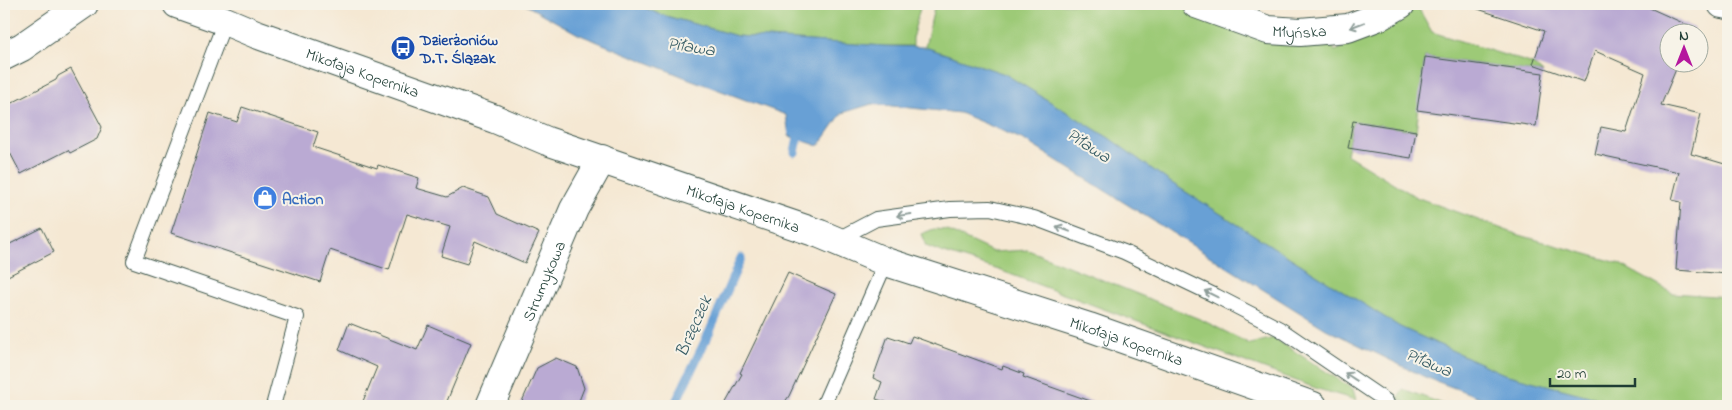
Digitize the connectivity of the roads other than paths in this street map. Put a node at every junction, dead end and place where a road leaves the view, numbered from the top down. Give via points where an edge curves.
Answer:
1 (84, 4) edge
2 (177, 4) edge
3 (1196, 4) edge
4 (1401, 4) edge
5 (1722, 4) edge
6 (1728, 5) edge
7 (225, 20) junction
8 (4, 56) edge
9 (602, 159) junction
10 (836, 240) junction
11 (886, 262) junction
12 (273, 406) edge
13 (490, 406) edge
14 (823, 406) edge
15 (1313, 406) edge
16 (1388, 406) edge

1 - 8 street
2 - 7 street, Mikołaja Kopernika
4 -> 3 street, Młyńska via 1348,28 1300,32 1268,30
5 - 6 street
7 - 9 street, Mikołaja Kopernika
7 - 12 lane via 134,261 297,316
9 - 10 street, Mikołaja Kopernika
9 - 13 street, Strumykowa via 574,209
10 - 11 street, Mikołaja Kopernika
16 -> 10 lane via 1386,401 1280,329 1124,252 1034,218 990,208 950,209 876,219
11 - 14 lane
11 - 15 street, Mikołaja Kopernika via 1089,327

